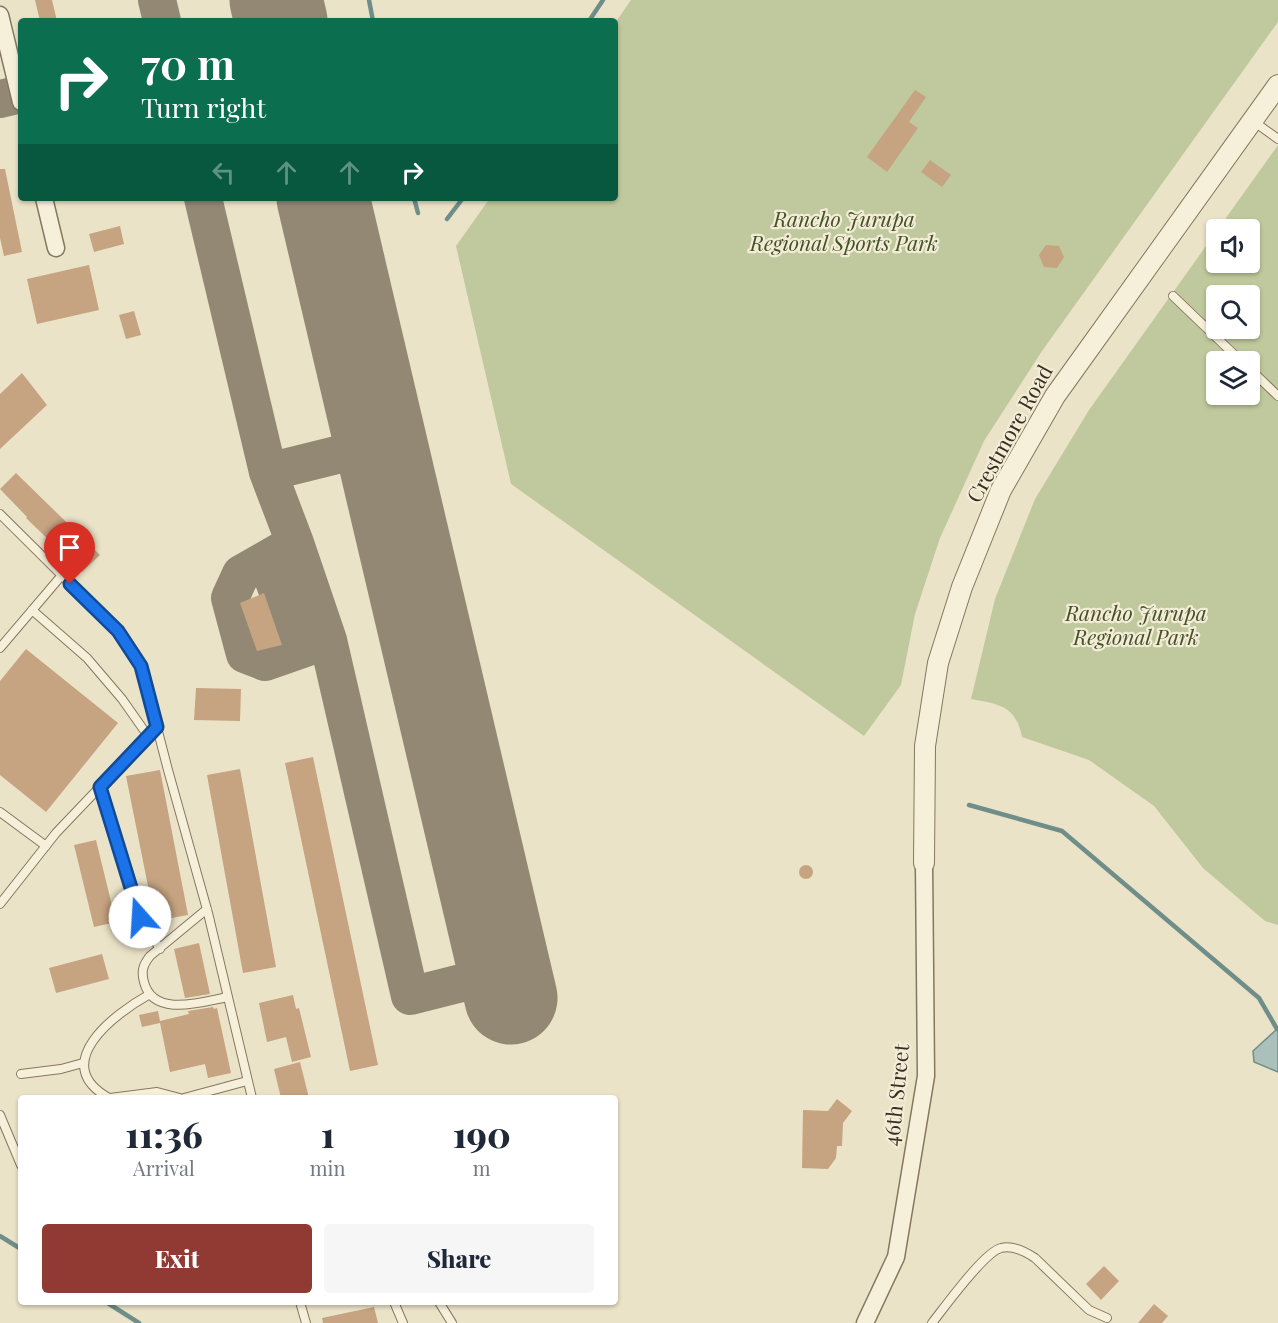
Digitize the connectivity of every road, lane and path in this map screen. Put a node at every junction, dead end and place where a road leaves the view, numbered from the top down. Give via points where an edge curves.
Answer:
1 (0, 15) edge
2 (1278, 85) edge
3 (18, 90) edge
4 (1252, 121) junction
5 (1278, 139) edge
6 (45, 201) edge
7 (56, 248) dead end
8 (1173, 296) dead end
9 (1230, 351) edge
10 (1260, 379) edge
11 (1278, 396) edge
12 (0, 514) edge
13 (62, 575) junction
14 (32, 610) junction
15 (0, 648) edge
16 (157, 727) junction
17 (148, 736) junction
18 (100, 787) junction
19 (0, 812) edge
20 (46, 846) junction
21 (924, 863) joint
22 (0, 904) edge
23 (207, 909) junction
24 (160, 949) junction
25 (150, 994) junction
26 (228, 997) junction
27 (83, 1063) junction
28 (21, 1074) dead end
29 (247, 1081) junction
30 (104, 1095) edge
31 (134, 1095) edge
32 (168, 1095) edge
33 (195, 1095) edge
34 (251, 1095) edge
35 (0, 1114) edge
36 (18, 1158) edge
37 (301, 1305) edge
38 (395, 1305) edge
39 (441, 1305) edge
40 (1107, 1318) dead end
41 (306, 1323) edge
42 (403, 1323) edge
43 (452, 1323) edge
44 (865, 1323) edge
45 (932, 1323) edge

1 - 3 street
2 - 4 street, Crestmore Road
4 - 5 lane
4 - 21 street, Crestmore Road via 1055,396 1001,490 962,587 938,663 925,746
6 - 7 street
8 - 9 lane
10 - 11 lane
12 - 13 lane
13 - 14 lane
13 - 16 lane via 118,631 141,666
14 - 15 lane
14 - 17 lane via 87,658
16 - 17 lane
16 - 23 lane
17 - 18 lane
18 - 20 lane
18 - 24 lane via 140,917
19 - 20 lane
20 - 22 lane
21 - 44 street, 46th Street via 926,1076 896,1257
23 - 24 lane
23 - 26 lane
24 - 25 lane via 144,964 142,974
25 - 26 lane via 169,1004 185,1005
25 - 27 lane via 107,1023 90,1044
26 - 29 lane
27 - 28 lane
27 - 30 lane via 95,1090
29 - 33 lane
29 - 34 lane
31 - 32 lane
35 - 36 lane
37 - 41 lane
38 - 42 lane
39 - 43 lane
40 - 45 lane via 1089,1310 1035,1258 1003,1247 984,1260

